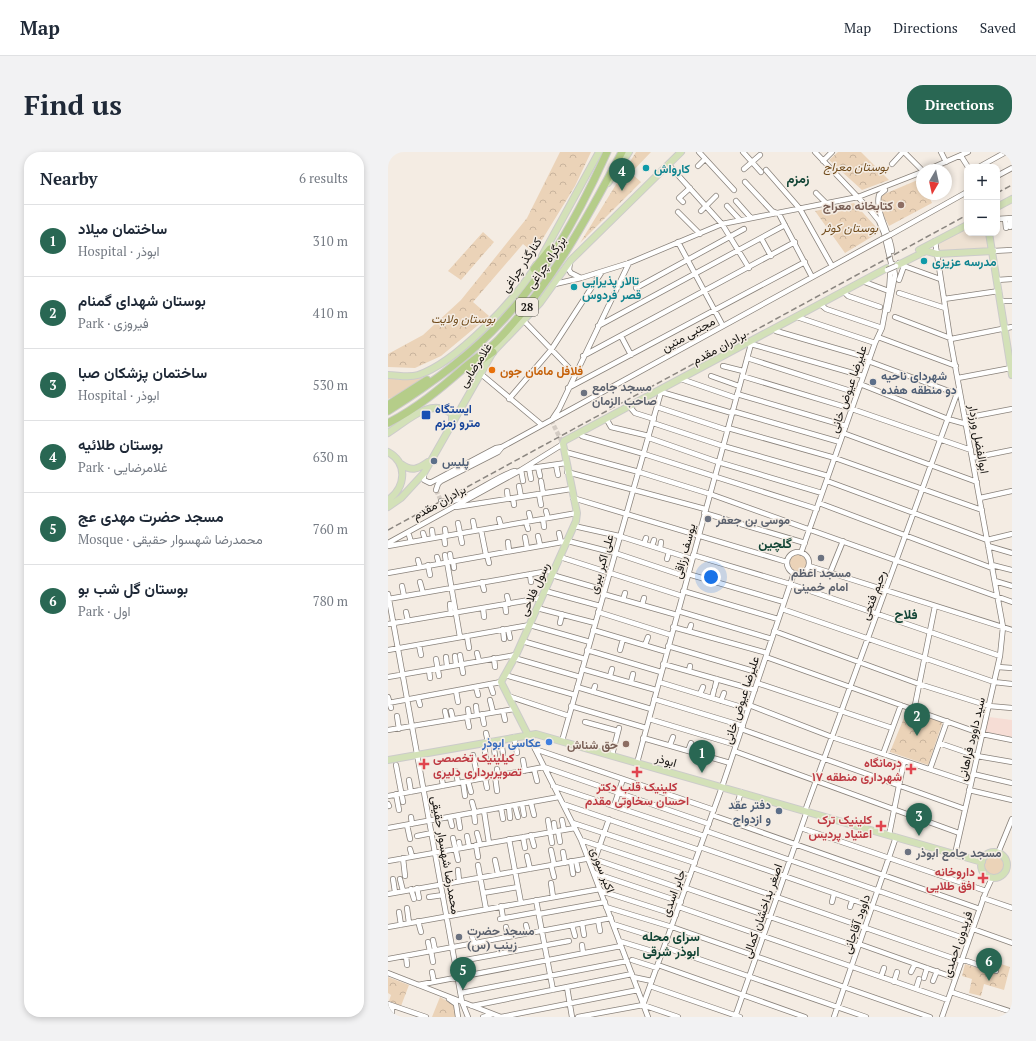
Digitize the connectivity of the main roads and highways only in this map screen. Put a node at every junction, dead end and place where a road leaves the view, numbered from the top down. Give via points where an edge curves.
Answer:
1 (599, 152) edge
2 (607, 152) edge
3 (622, 152) edge
4 (629, 152) edge
5 (681, 152) edge
6 (591, 185) junction
7 (601, 192) junction
8 (1012, 200) edge
9 (1000, 206) edge
10 (964, 226) edge
11 (990, 236) edge
12 (993, 251) junction
13 (534, 269) junction
14 (887, 269) road end
15 (468, 352) junction
16 (494, 352) junction
17 (1012, 372) edge
18 (388, 375) edge
19 (448, 382) junction
20 (388, 405) edge
21 (388, 411) edge
22 (452, 422) junction
23 (388, 423) edge
24 (388, 433) edge
25 (562, 444) joint
26 (388, 452) edge
27 (431, 460) junction
28 (401, 464) junction
29 (388, 500) edge
30 (388, 507) edge
31 (528, 735) junction
32 (388, 760) edge
33 (982, 862) junction
34 (1009, 869) edge

1 - 13 main road, کنارگذر چراغی
2 - 6 highway, بزرگراه چراغی / 28
3 - 7 highway, بزرگراه چراغی / 28
4 - 7 main road
5 - 16 main road, غلامرضایی via 571,260 525,322
6 - 13 highway via 547,254
6 - 15 highway, بزرگراه چراغی / 28 via 546,265 502,321
7 - 19 highway, بزرگراه چراغی / 28 via 545,285 498,340
8 - 9 main road
10 - 12 main road via 935,241 898,265 926,251 936,254
11 - 12 main road
12 - 17 main road
13 - 18 main road, کنارگذر چراغی via 501,312 454,353 430,370 416,376
14 - 25 main road, برادران مقدم
15 - 20 highway, بزرگراه چراغی
15 - 21 highway, بزرگراه چراغی / 28 via 418,393
16 - 19 highway
16 - 22 main road, غلامرضایی
19 - 23 highway, بزرگراه چراغی / 28 via 428,399
22 - 24 main road via 452,414 447,410 427,409
22 - 27 main road, غلامرضایی
25 - 31 main road, رسول فلاحی via 577,513 574,526 564,541 560,557 530,625 501,682
26 - 28 main road
27 - 28 main road via 417,469 407,468
27 - 30 main road, غلامرضایی via 424,473 402,498
28 - 29 main road via 403,478 398,491
31 - 32 main road, ابوذر
31 - 33 main road, ابوذر via 536,734 562,741
33 - 34 main road via 990,853 998,853 1004,857
33 - 34 main road via 983,872 992,878 1003,875

